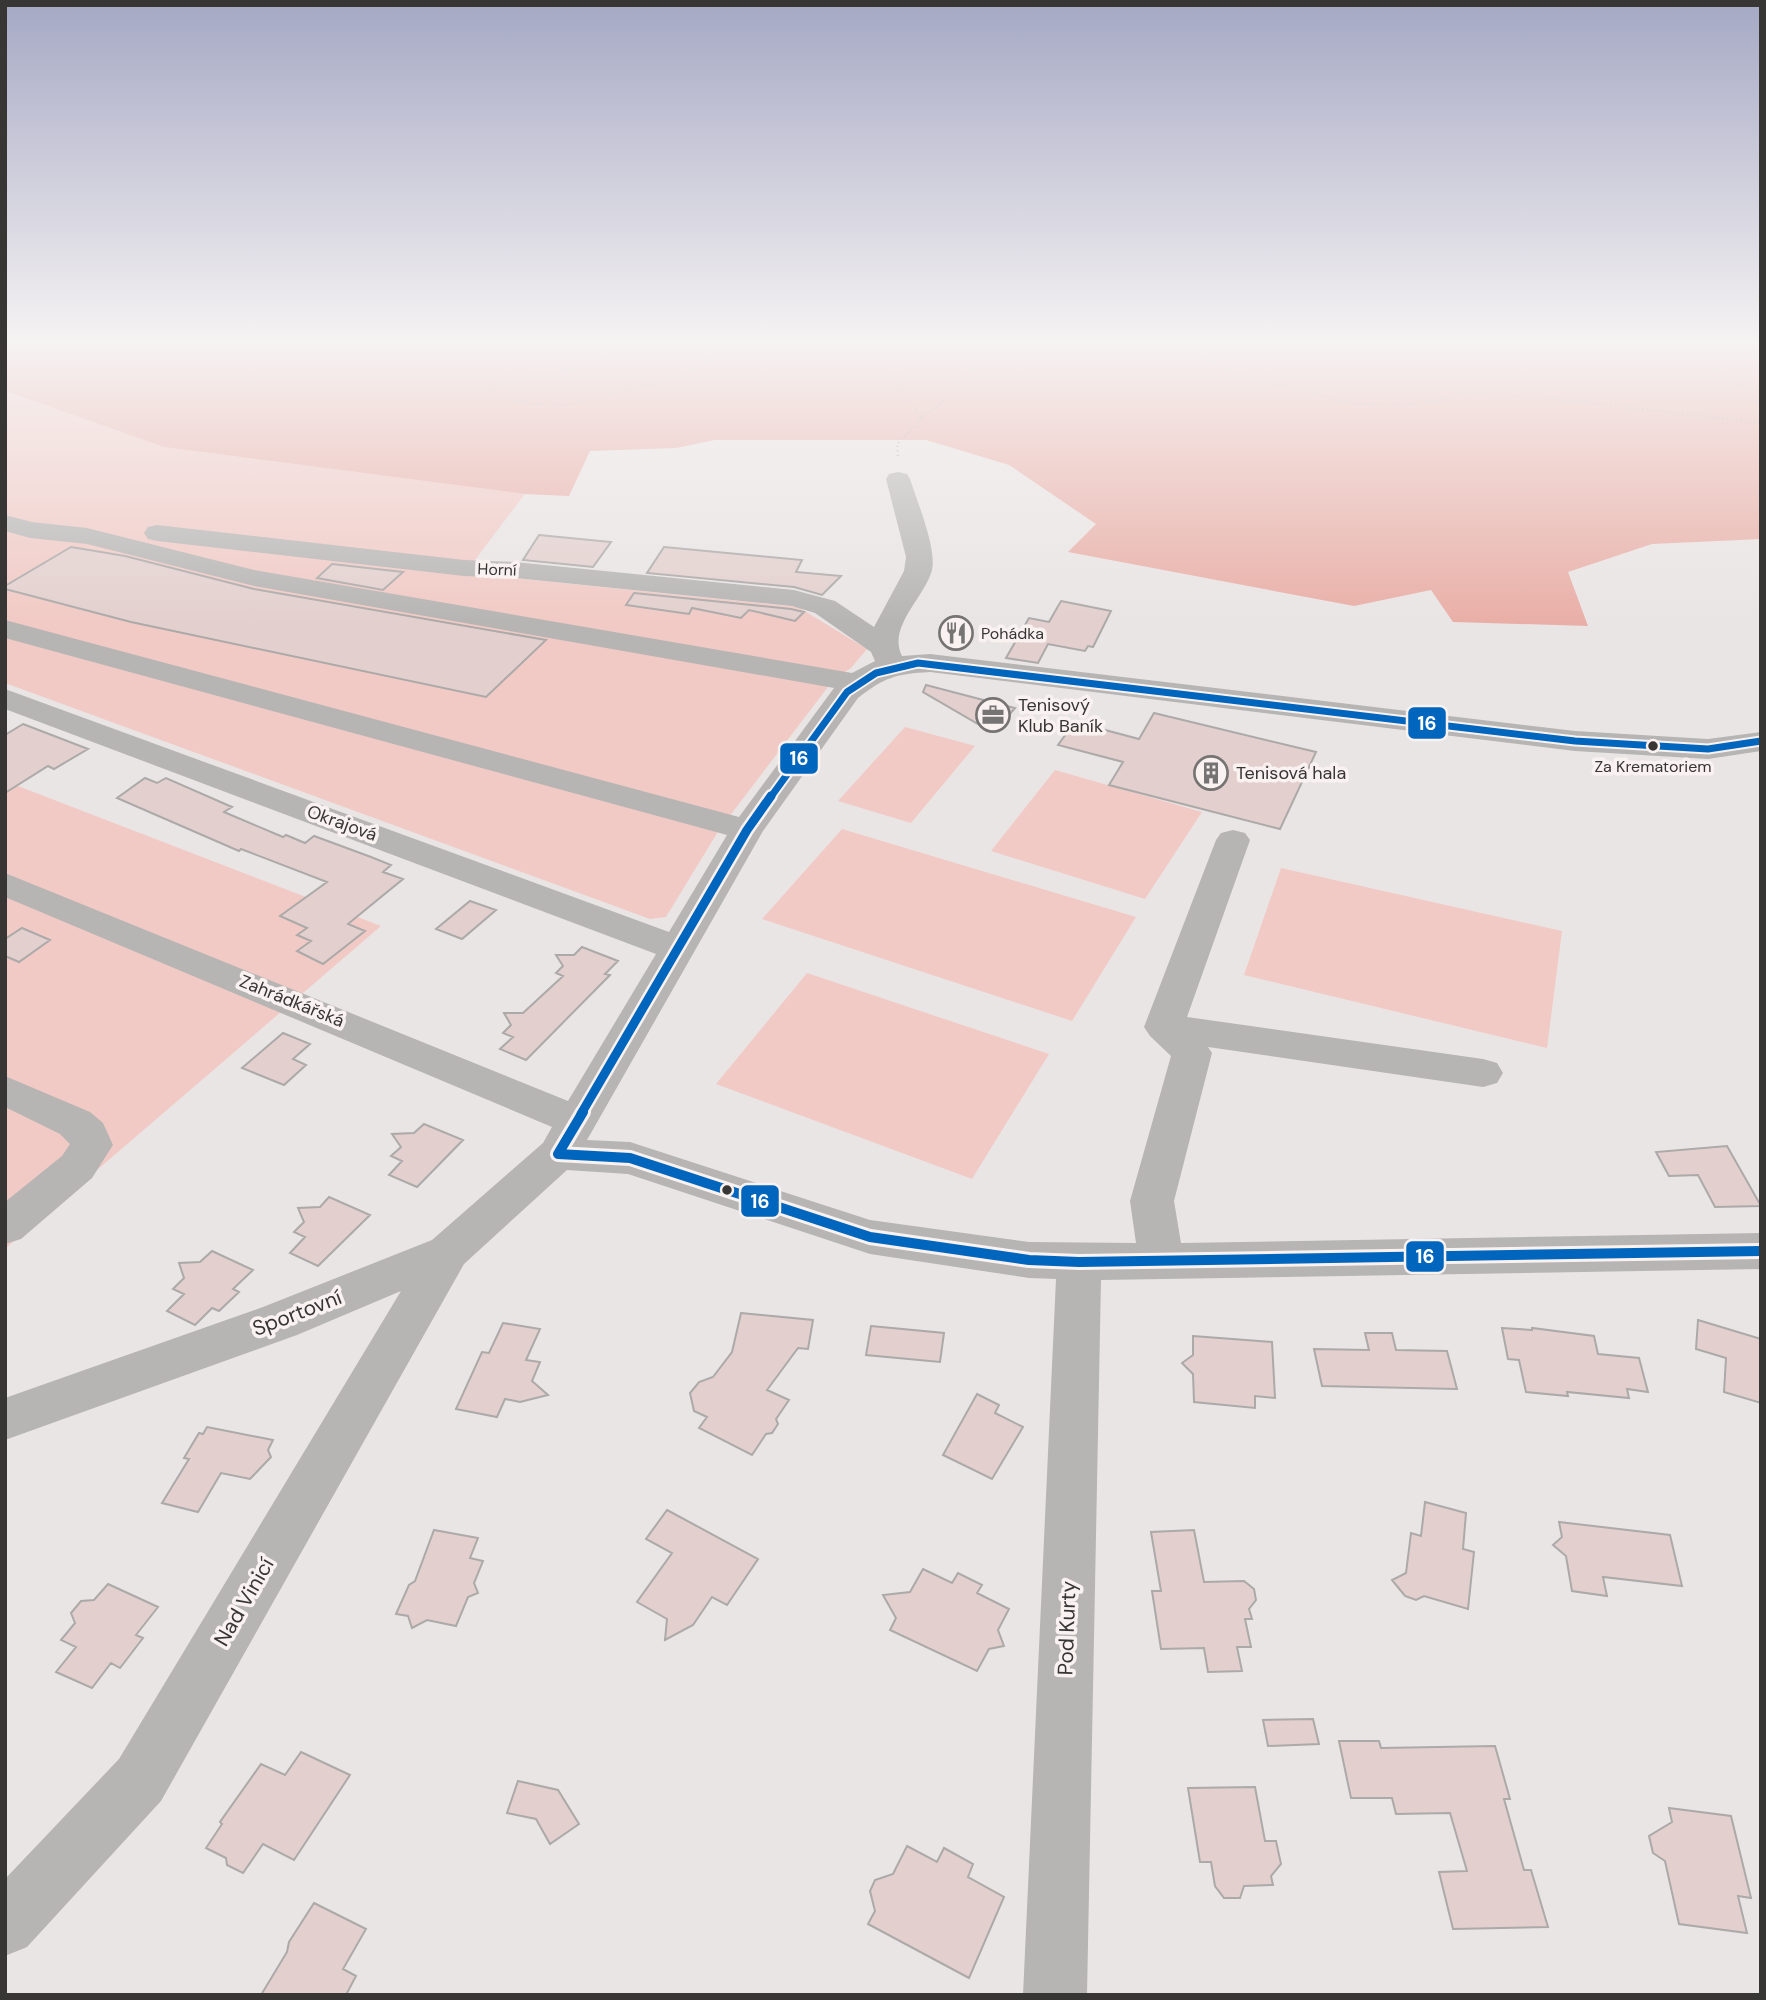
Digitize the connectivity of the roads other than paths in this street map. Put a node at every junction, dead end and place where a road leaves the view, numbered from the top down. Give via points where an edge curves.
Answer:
1 (898, 479) road end
2 (100, 521) dead end
3 (5, 523) edge
4 (5, 629) edge
5 (887, 656) junction
6 (856, 683) junction
7 (5, 698) edge
8 (1761, 741) edge
9 (747, 830) junction
10 (1233, 840) dead end
11 (5, 884) edge
12 (679, 949) junction
13 (1164, 1027) junction
14 (1483, 1073) dead end
15 (5, 1090) edge
16 (568, 1138) junction
17 (5, 1227) edge
18 (1761, 1251) edge
19 (448, 1252) junction
20 (1161, 1260) junction
21 (1079, 1262) junction
22 (5, 1419) edge
23 (5, 1925) edge
24 (1055, 1995) edge

1 - 5 street via 919,557 918,571 891,619
2 - 5 street, Horní via 150,532 424,564 794,598 825,607
3 - 6 street via 87,536 254,578
4 - 9 street
5 - 6 street, Sportovní
5 - 8 street via 1575,741 1707,749
6 - 9 street, Sportovní
7 - 12 street, Okrajová
9 - 12 street, Sportovní
10 - 13 street
11 - 16 street, Zahrádkářská
12 - 16 street, Sportovní
13 - 14 street
13 - 20 street via 1192,1053 1152,1201
15 - 17 street via 75,1123 88,1134 92,1145 77,1167
16 - 19 street, Sportovní
16 - 21 street via 870,1237 1029,1260
18 - 20 street
19 - 22 street, Sportovní via 280,1321
19 - 23 street, Nad Vinicí via 140,1780
20 - 21 street
21 - 24 street, Pod Kurty

